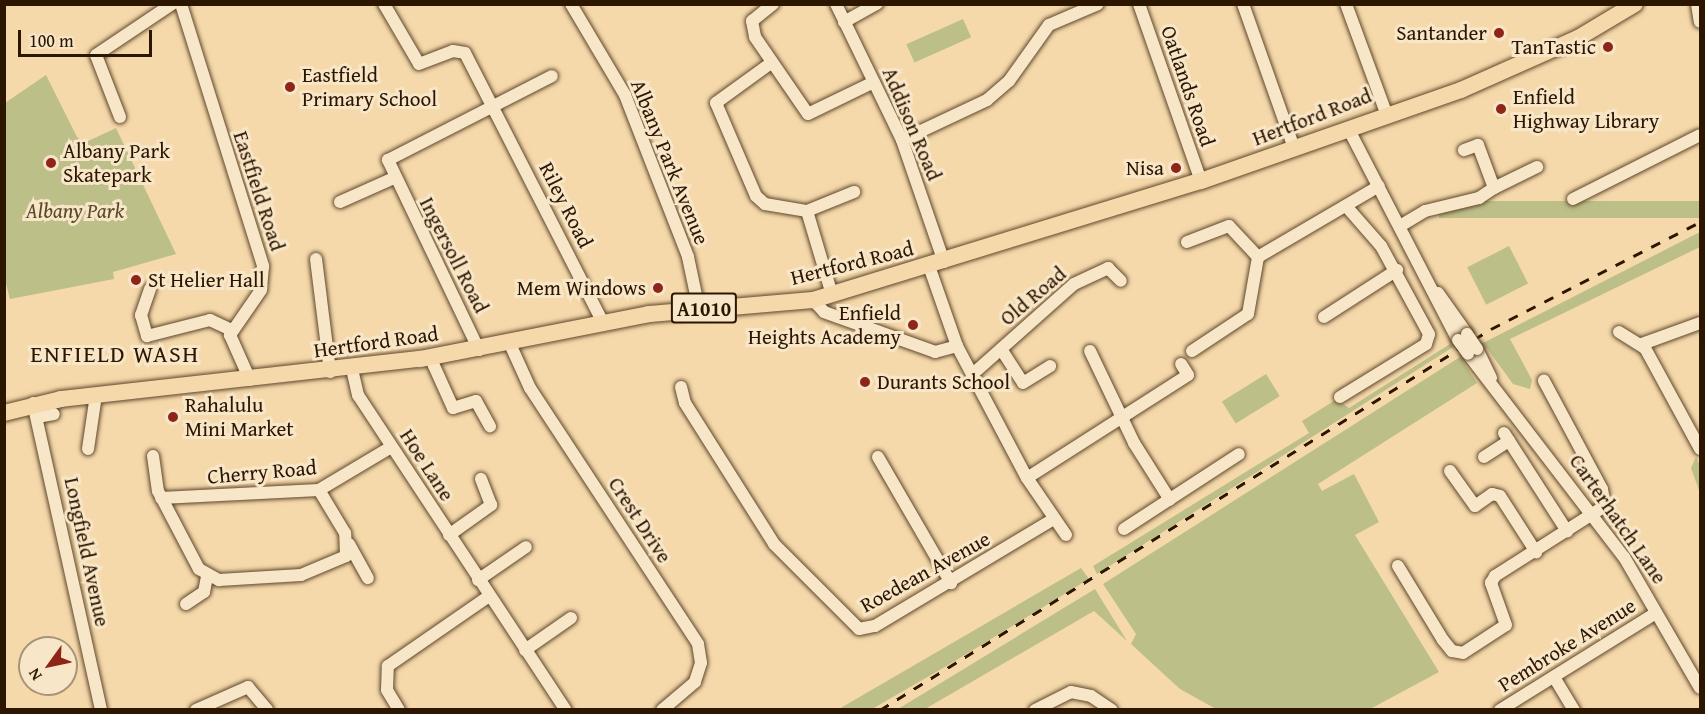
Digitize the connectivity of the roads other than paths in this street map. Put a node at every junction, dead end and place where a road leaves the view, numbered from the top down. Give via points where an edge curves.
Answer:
1 (172, 4) edge
2 (181, 4) edge
3 (384, 4) edge
4 (571, 4) edge
5 (773, 4) edge
6 (836, 4) edge
7 (877, 4) edge
8 (1098, 4) edge
9 (1139, 4) edge
10 (1243, 4) edge
11 (1346, 4) edge
12 (1635, 4) edge
13 (1697, 4) edge
14 (844, 22) junction
15 (1701, 22) edge
16 (771, 63) junction
17 (552, 76) dead end
18 (874, 82) junction
19 (493, 106) junction
20 (1386, 113) junction
21 (120, 117) dead end
22 (1349, 129) junction
23 (1701, 135) edge
24 (902, 140) junction
25 (1294, 148) junction
26 (1464, 150) dead end
27 (1537, 167) dead end
28 (394, 177) junction
29 (1201, 181) junction
30 (1379, 186) junction
31 (1494, 188) junction
32 (854, 192) dead end
33 (1573, 199) dead end
34 (340, 202) dead end
35 (1346, 206) junction
36 (807, 211) junction
37 (1400, 226) junction
38 (1187, 242) dead end
39 (1258, 257) junction
40 (316, 259) dead end
41 (936, 264) junction
42 (1397, 270) junction
43 (1121, 281) dead end
44 (150, 289) dead end
45 (832, 295) junction
46 (813, 300) junction
47 (699, 309) junction
48 (1324, 317) dead end
49 (603, 323) junction
50 (1701, 323) edge
51 (231, 330) junction
52 (1619, 332) dead end
53 (1668, 338) junction
54 (510, 344) junction
55 (1642, 344) junction
56 (957, 346) junction
57 (479, 350) junction
58 (1001, 350) junction
59 (1090, 351) dead end
60 (1192, 351) dead end
61 (430, 357) junction
62 (1653, 363) junction
63 (1181, 364) dead end
64 (1050, 366) dead end
65 (352, 369) junction
66 (330, 372) junction
67 (975, 372) junction
68 (250, 380) junction
69 (1544, 381) dead end
70 (681, 387) dead end
71 (96, 395) junction
72 (1340, 397) dead end
73 (35, 410) junction
74 (4, 413) edge
75 (54, 414) dead end
76 (1123, 419) junction
77 (490, 426) dead end
78 (391, 447) junction
79 (88, 449) dead end
80 (1701, 449) edge
81 (1239, 454) dead end
82 (153, 456) dead end
83 (1484, 457) dead end
84 (878, 458) dead end
85 (1450, 471) dead end
86 (1027, 478) junction
87 (481, 479) dead end
88 (319, 490) junction
89 (161, 498) junction
90 (1170, 500) junction
91 (1594, 514) junction
92 (1054, 519) junction
93 (1124, 529) dead end
94 (1567, 531) junction
95 (449, 535) junction
96 (1066, 535) dead end
97 (349, 544) junction
98 (526, 547) dead end
99 (1536, 552) junction
100 (1398, 566) dead end
101 (207, 576) junction
102 (368, 578) dead end
103 (478, 580) junction
104 (951, 583) junction
105 (489, 596) junction
106 (186, 604) dead end
107 (1654, 614) junction
108 (571, 618) dead end
109 (525, 650) junction
110 (1554, 676) junction
111 (1700, 685) edge
112 (102, 710) edge
113 (196, 710) edge
114 (267, 710) edge
115 (399, 710) edge
116 (566, 710) edge
117 (663, 710) edge
118 (1035, 710) edge
119 (1112, 710) edge
120 (1500, 710) edge
121 (1574, 710) edge

1 - 21 street via 96,55
2 - 51 street, Eastfield Road via 264,271 261,290
3 - 19 street, Riley Road via 419,64 453,51 465,53
4 - 47 street, Albany Park Avenue via 625,95 688,257
5 - 16 street via 752,21
6 - 14 street, Addison Road
7 - 14 street
8 - 24 street via 1048,25 1009,81 987,100
9 - 29 street, Oatlands Road
10 - 25 street
11 - 20 street
12 - 20 main road, Hertford Road / A1010 via 1500,74
13 - 15 street
14 - 18 street, Addison Road
16 - 18 street via 808,114
16 - 36 street via 722,95 717,112 756,196 765,204
17 - 19 street
18 - 24 street, Addison Road
19 - 28 street, Ingersoll Road via 388,160
19 - 49 street, Riley Road
20 - 22 main road, Hertford Road / A1010
22 - 25 main road, Hertford Road / A1010
22 - 30 street, Carterhatch Lane
23 - 33 street
24 - 41 street, Addison Road
25 - 29 main road, Hertford Road / A1010
26 - 31 street via 1478,145
27 - 31 street
28 - 34 street
28 - 57 street, Ingersoll Road
29 - 41 main road, Hertford Road / A1010
30 - 35 street
30 - 37 street, Carterhatch Lane
31 - 37 street via 1479,198 1425,211
32 - 36 street
35 - 39 street
35 - 42 street
36 - 45 street
37 - 91 street, Carterhatch Lane, bridge via 1472,352
38 - 39 street via 1229,226
39 - 60 street via 1252,316
40 - 66 street
41 - 45 main road, Hertford Road / A1010
41 - 56 street, Addison Road
42 - 48 street
42 - 72 street via 1426,326 1425,344
43 - 58 street, Old Road via 1107,268 1074,284
44 - 51 street via 141,315 147,336 210,320
45 - 46 main road, Hertford Road / A1010
46 - 47 main road, Hertford Road / A1010
46 - 56 street via 824,312 935,352
47 - 49 main road, Hertford Road / A1010
49 - 54 main road, Hertford Road / A1010
50 - 53 street
51 - 68 street
52 - 55 street
53 - 55 street
53 - 62 street
54 - 57 main road, Hertford Road / A1010
54 - 117 street, Crest Drive via 530,388 698,644 701,663 696,682
55 - 62 street
56 - 67 street, Addison Road
57 - 61 main road, Hertford Road / A1010
58 - 64 street, Old Road via 1023,383
58 - 67 street, Old Road
59 - 76 street
61 - 65 main road, Hertford Road / A1010
61 - 77 street via 453,408 476,400
62 - 80 street
63 - 76 street via 1188,375
65 - 66 main road, Hertford Road / A1010
65 - 78 street, Hoe Lane via 358,395
66 - 68 main road, Hertford Road / A1010
67 - 86 street, Addison Road
68 - 71 main road, Hertford Road / A1010
69 - 91 street via 1606,498
70 - 104 street, Roedean Avenue via 685,403 774,544 847,623 859,629 875,626
71 - 73 main road, Hertford Road / A1010
71 - 79 street
73 - 74 main road, Hertford Road / A1010
73 - 75 street
73 - 112 street, Longfield Avenue
76 - 86 street
76 - 90 street
78 - 88 street, Cherry Road
78 - 95 street, Hoe Lane
81 - 90 street
82 - 89 street
83 - 94 street via 1507,437
84 - 104 street
85 - 99 street via 1473,511 1492,494 1500,496
86 - 92 street, Addison Road
87 - 95 street via 491,504
88 - 89 street, Cherry Road
88 - 97 street
89 - 101 street
90 - 93 street
91 - 94 street
91 - 107 street, Carterhatch Lane via 1646,590
92 - 96 street, Addison Road
92 - 104 street, Roedean Avenue
94 - 99 street
95 - 103 street, Hoe Lane
97 - 101 street via 346,556 316,571
97 - 102 street
98 - 103 street
99 - 100 street via 1495,576 1491,583 1506,625 1463,653 1448,646
101 - 106 street via 204,592
103 - 105 street, Hoe Lane
105 - 109 street, Hoe Lane
105 - 115 street via 388,666 387,690
107 - 110 street, Pembroke Avenue
107 - 111 street, Carterhatch Lane
108 - 109 street
109 - 116 street, Hoe Lane
110 - 120 street, Pembroke Avenue
110 - 121 street
113 - 114 street via 237,688 253,689
118 - 119 street via 1071,692 1091,696

